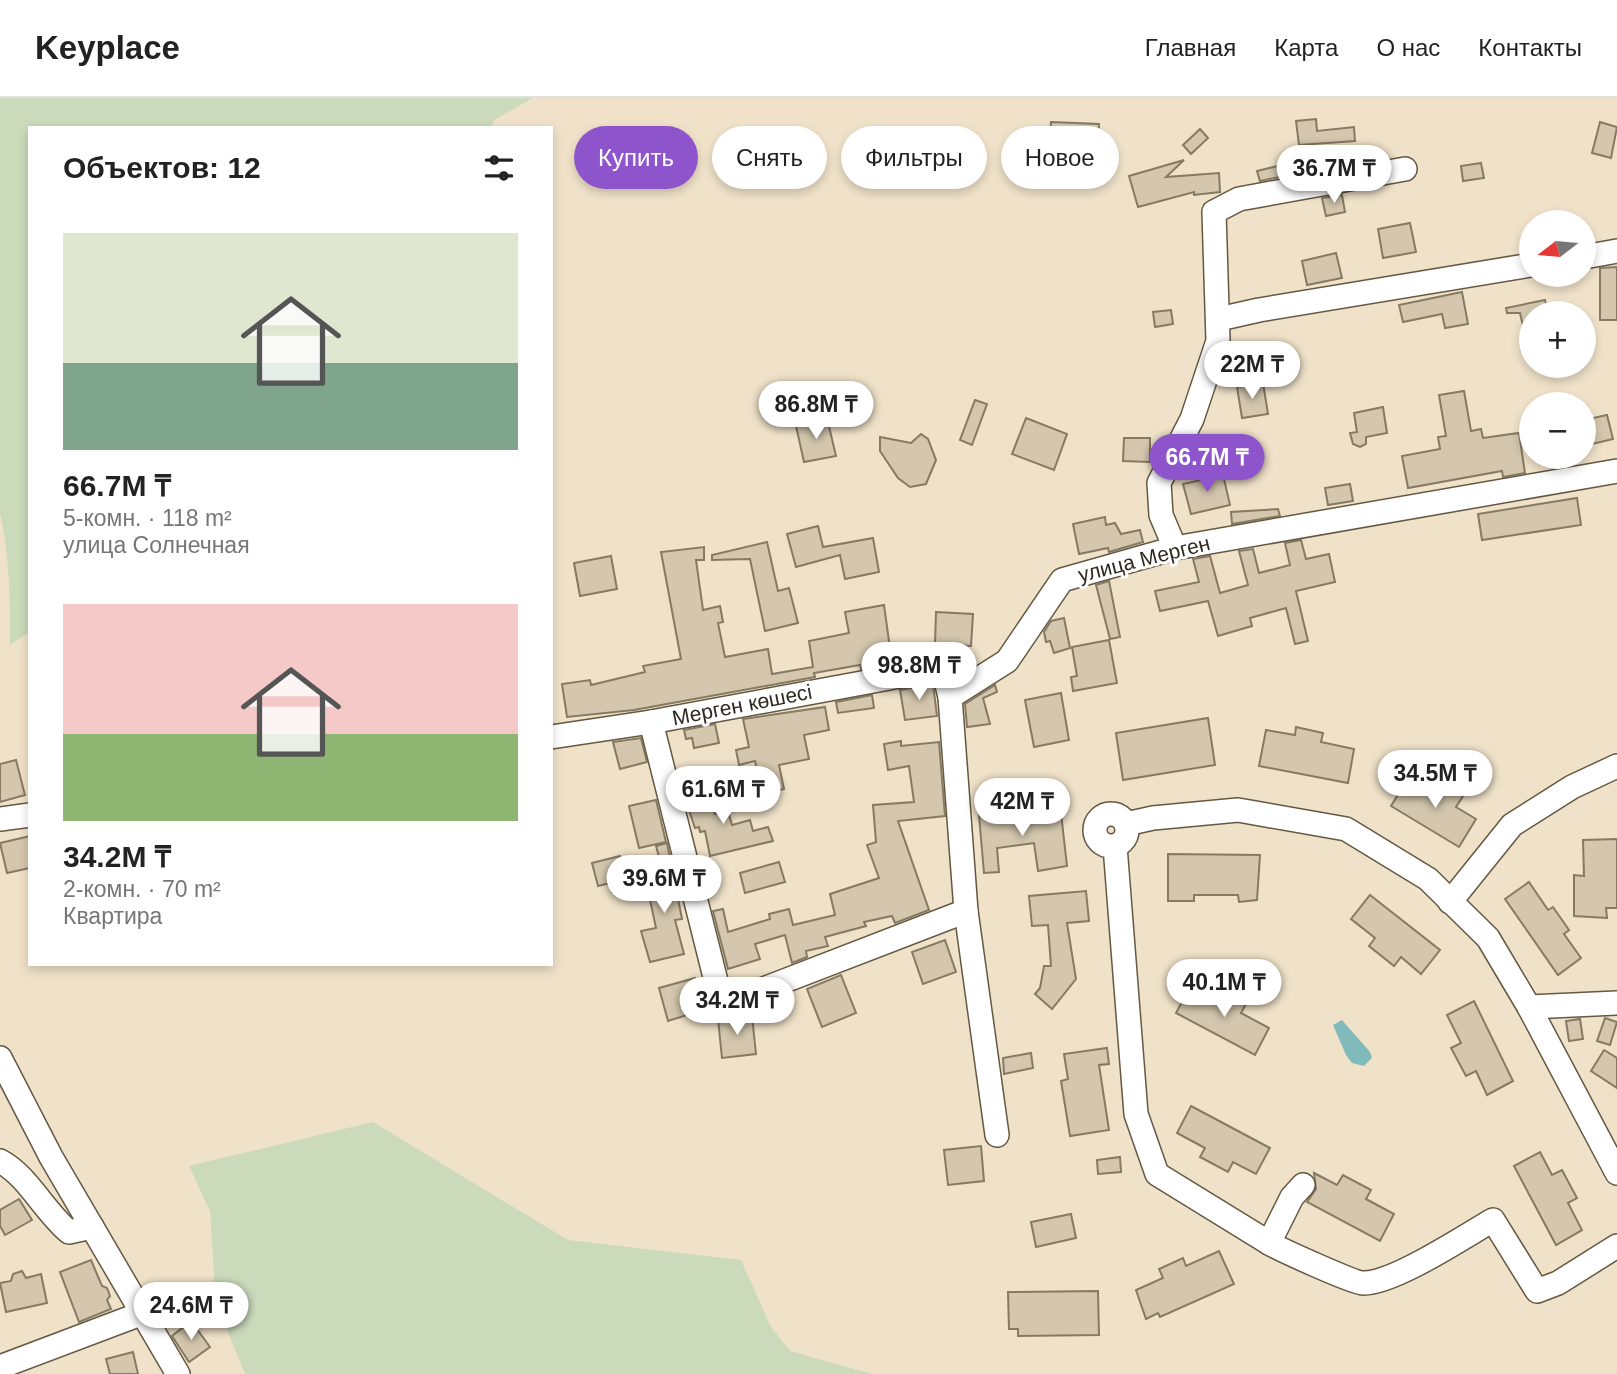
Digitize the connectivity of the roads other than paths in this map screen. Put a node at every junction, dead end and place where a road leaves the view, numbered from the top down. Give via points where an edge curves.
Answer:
1 (1405, 169) dead end
2 (1617, 251) edge
3 (1596, 255) edge
4 (1519, 267) edge
5 (1219, 319) junction
6 (1617, 471) edge
7 (1175, 548) junction
8 (950, 697) junction
9 (651, 722) junction
10 (553, 737) edge
11 (1617, 766) edge
12 (28, 815) edge
13 (0, 819) edge
14 (1450, 902) junction
15 (966, 911) junction
16 (1617, 1003) edge
17 (1529, 1007) junction
18 (0, 1058) edge
19 (998, 1135) dead end
20 (0, 1160) edge
21 (1615, 1164) edge
22 (1303, 1185) dead end
23 (92, 1227) junction
24 (1269, 1244) junction
25 (1617, 1246) edge
26 (143, 1313) junction
27 (0, 1367) edge
28 (178, 1374) edge

1 - 5 street via 1239,200 1214,212
2 - 3 street
4 - 5 street
5 - 7 street via 1218,341 1192,419 1159,483 1161,515
6 - 7 street, улица Мерген
7 - 8 street, улица Мерген via 1062,580 1007,661
8 - 9 street, Мерген көшесі via 943,668
8 - 15 street
9 - 10 street, Мерген көшесі
9 - 15 street via 722,1005
11 - 14 street via 1572,787 1512,825
12 - 13 street
14 - 17 street via 1488,938
14 - 24 street via 1428,878 1346,829 1238,810 1126,824 1127,833 1115,846 1136,1114 1157,1174
15 - 19 street
16 - 17 street
17 - 21 street
18 - 23 street
20 - 23 street via 69,1232
22 - 24 street via 1292,1197
23 - 26 street
24 - 25 street via 1362,1283 1408,1268 1493,1220 1537,1291
26 - 27 street
26 - 28 street

